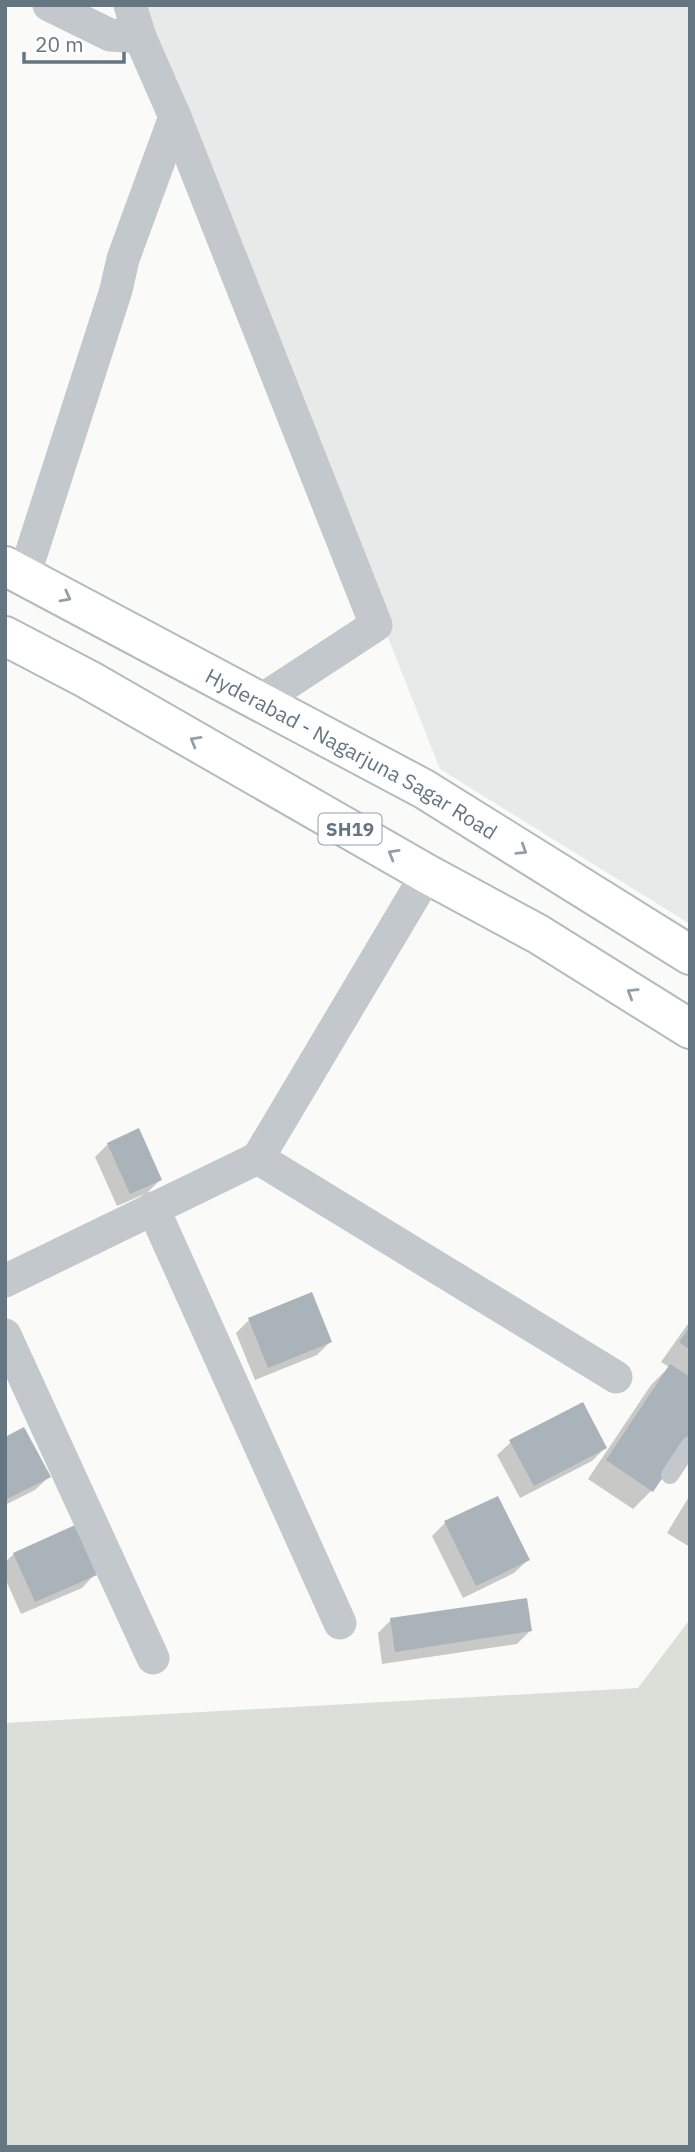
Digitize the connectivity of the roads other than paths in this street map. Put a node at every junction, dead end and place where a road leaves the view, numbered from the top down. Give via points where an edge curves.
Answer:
1 (49, 5) edge
2 (130, 5) edge
3 (141, 37) junction
4 (175, 117) junction
5 (15, 571) edge
6 (5, 636) edge
7 (260, 701) junction
8 (428, 874) junction
9 (690, 955) edge
10 (690, 1029) edge
11 (258, 1158) junction
12 (153, 1208) junction
13 (5, 1281) edge
14 (5, 1335) edge
15 (616, 1377) dead end
16 (690, 1445) edge
17 (670, 1475) dead end
18 (340, 1623) dead end
19 (153, 1658) dead end

1 - 3 street via 110,35
2 - 3 street
3 - 4 street
4 - 5 street
4 - 7 street via 376,625
5 -> 7 main road, Hyderabad - Nagarjuna Sagar Road
8 -> 6 main road, SH19
7 -> 9 main road, Hyderabad - Nagarjuna Sagar Road via 424,789
10 -> 8 main road, SH19 via 538,934
8 - 11 street
11 - 12 street
11 - 15 street
12 - 13 street
12 - 18 street
14 - 19 street
16 - 17 lane

